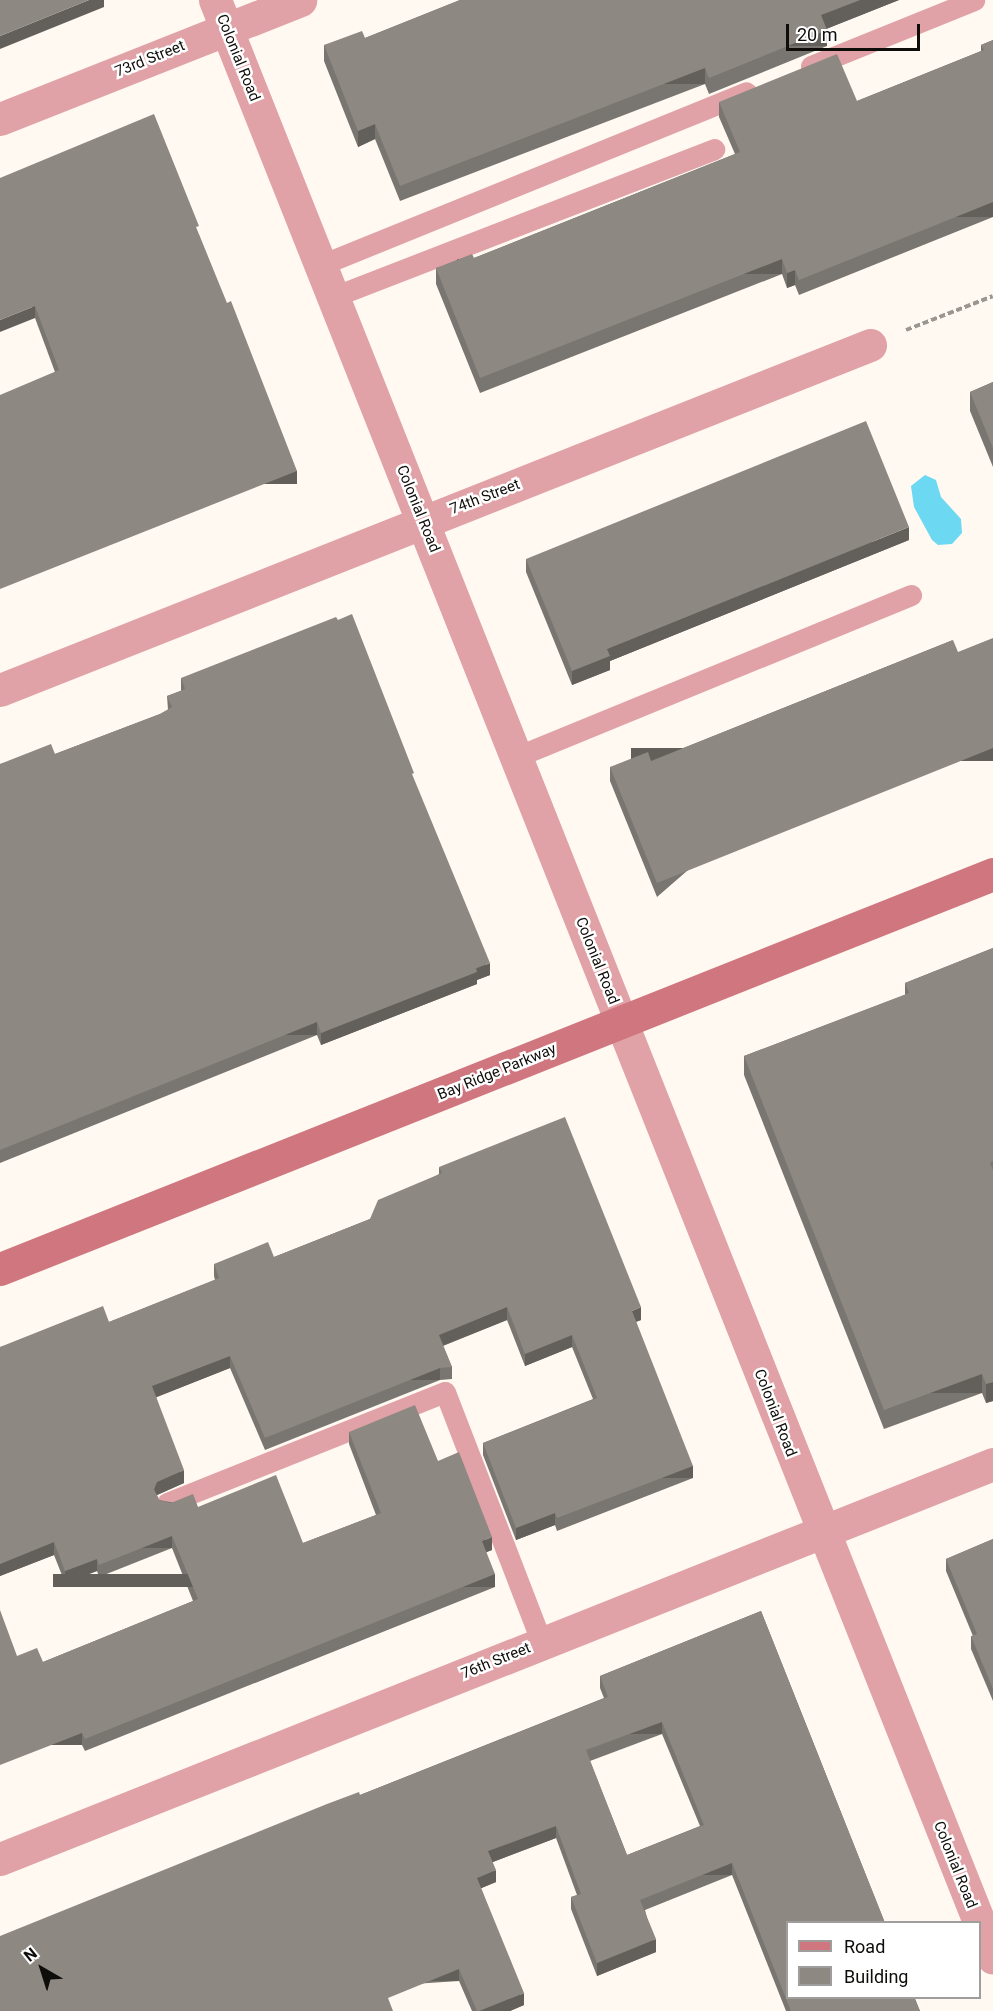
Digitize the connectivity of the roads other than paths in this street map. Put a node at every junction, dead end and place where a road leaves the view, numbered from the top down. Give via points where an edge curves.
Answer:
1 (300, 0) edge
2 (974, 0) edge
3 (220, 15) edge
4 (787, 76) edge
5 (765, 85) edge
6 (0, 119) edge
7 (714, 149) dead end
8 (321, 265) junction
9 (333, 297) junction
10 (870, 345) road end
11 (422, 521) junction
12 (911, 595) dead end
13 (0, 690) edge
14 (516, 757) junction
15 (993, 874) edge
16 (621, 1022) junction
17 (0, 1269) edge
18 (993, 1464) edge
19 (167, 1503) edge
20 (822, 1532) junction
21 (542, 1643) junction
22 (0, 1859) edge
23 (978, 1921) edge
24 (981, 1928) edge
25 (993, 1958) edge

1 - 3 street, 73rd Street
2 - 4 lane
3 - 6 street, 73rd Street
3 - 8 street, Colonial Road
5 - 8 lane
7 - 9 lane
8 - 9 street, Colonial Road
9 - 11 street, Colonial Road
10 - 11 street, 74th Street
11 - 13 street, 74th Street
11 - 14 street, Colonial Road
12 - 14 lane
14 - 16 street, Colonial Road
15 - 16 street, Bay Ridge Parkway
16 - 17 street, Bay Ridge Parkway
16 - 20 street, Colonial Road
18 - 20 street, 76th Street
19 - 21 lane via 445,1392
20 - 21 street, 76th Street
20 - 23 street, Colonial Road
21 - 22 street, 76th Street
24 - 25 street, Colonial Road

